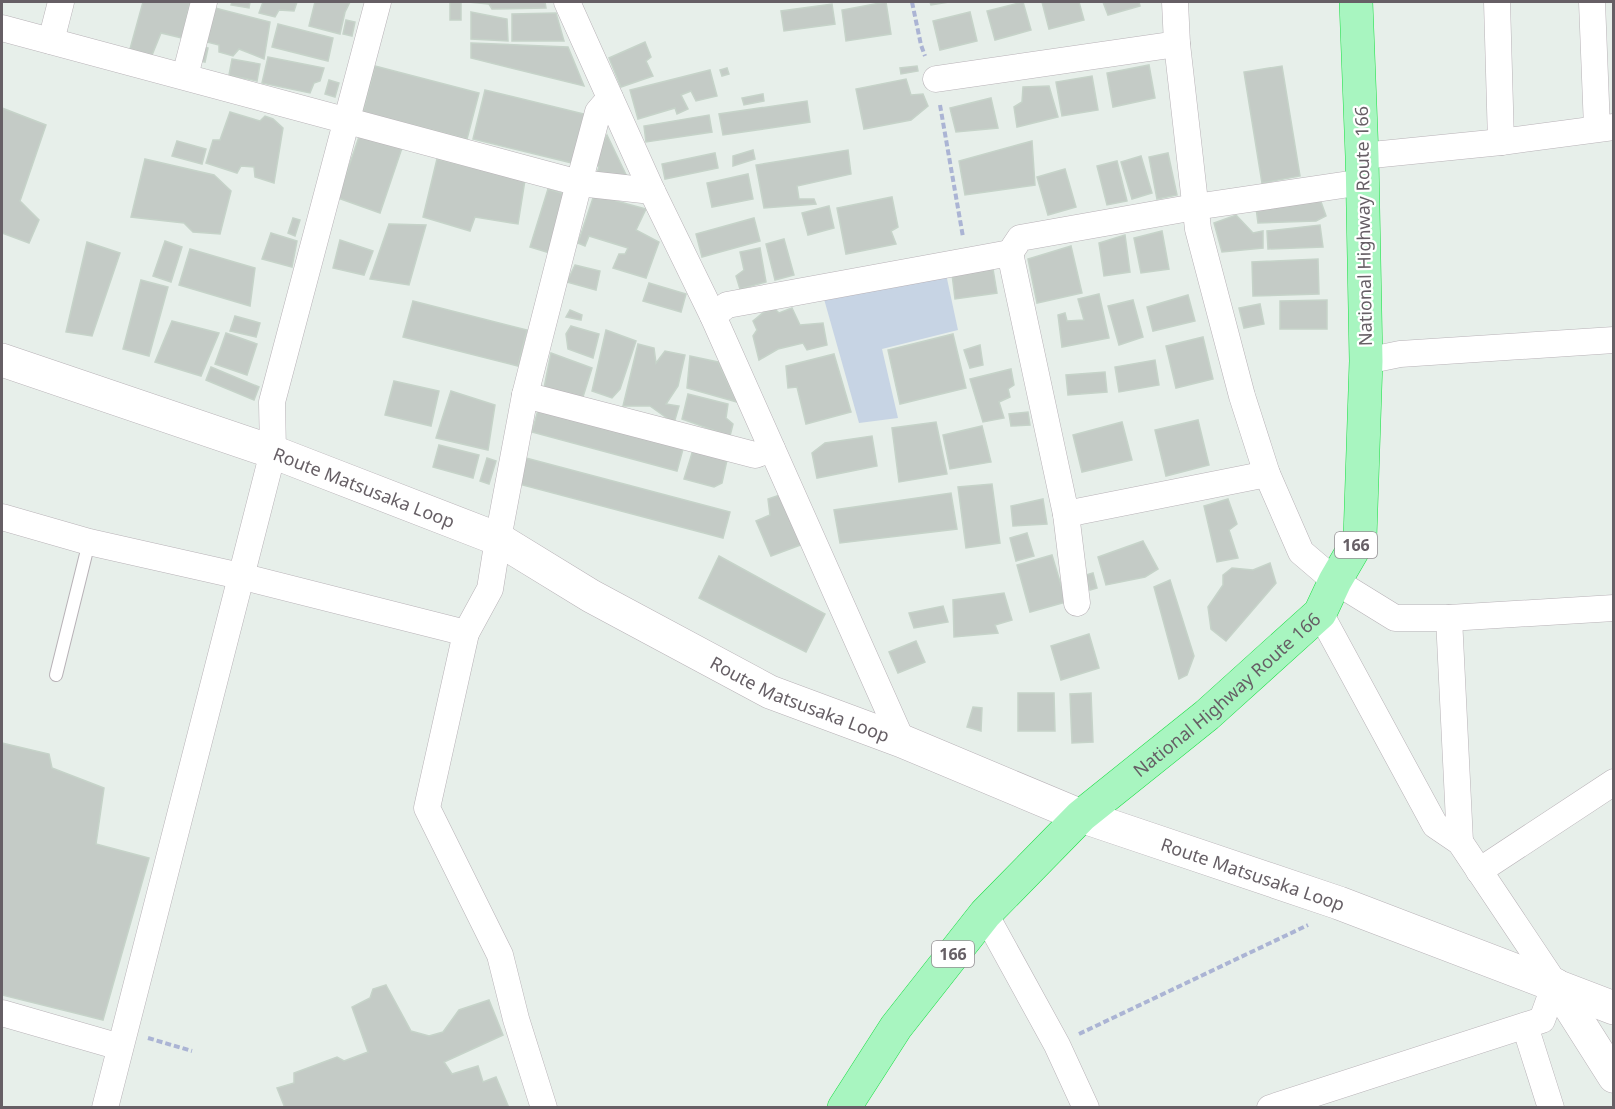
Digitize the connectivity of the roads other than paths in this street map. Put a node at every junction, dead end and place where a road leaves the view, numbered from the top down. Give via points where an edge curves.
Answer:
1 (61, 2) edge
2 (204, 2) edge
3 (378, 2) edge
4 (567, 2) edge
5 (1175, 2) edge
6 (1356, 2) edge
7 (1497, 2) edge
8 (1592, 2) edge
9 (2, 28) edge
10 (51, 41) junction
11 (1177, 44) junction
12 (185, 76) junction
13 (936, 79) road end
14 (610, 98) junction
15 (346, 120) junction
16 (1605, 128) edge
17 (1501, 142) junction
18 (1363, 169) junction
19 (579, 183) junction
20 (652, 191) junction
21 (1195, 207) junction
22 (1010, 254) junction
23 (713, 316) junction
24 (1614, 340) edge
25 (2, 360) edge
26 (1366, 361) junction
27 (525, 395) junction
28 (772, 449) junction
29 (273, 452) junction
30 (1267, 474) junction
31 (1066, 514) junction
32 (2, 517) edge
33 (498, 539) junction
34 (89, 542) junction
35 (240, 576) junction
36 (1335, 581) junction
37 (1077, 603) dead end
38 (1614, 608) edge
39 (1320, 613) junction
40 (1449, 618) junction
41 (466, 633) junction
42 (56, 675) dead end
43 (902, 741) junction
44 (1614, 782) edge
45 (1081, 816) junction
46 (1460, 842) junction
47 (1479, 871) junction
48 (985, 914) junction
49 (1555, 984) junction
50 (1614, 1008) edge
51 (2, 1013) edge
52 (1525, 1026) junction
53 (122, 1039) junction
54 (1614, 1077) edge
55 (105, 1107) edge
56 (544, 1107) edge
57 (844, 1107) edge
58 (1086, 1107) edge
59 (1270, 1107) edge
60 (1551, 1107) edge

1 - 10 street
2 - 12 street
3 - 15 street
4 - 14 street
5 - 11 street
6 - 18 highway, National Highway Route 166 / 166
7 - 17 street
8 - 16 street
9 - 10 street
10 - 12 street
11 - 13 street
11 - 21 street
12 - 15 street
14 - 19 street via 598,112
14 - 20 street
15 - 19 street
15 - 29 street via 272,402
16 - 17 street
17 - 18 street
18 - 21 street
18 - 26 highway, National Highway Route 166 / 166
19 - 20 street
19 - 27 street
20 - 23 street
21 - 22 street via 1020,238
21 - 30 street via 1239,385
22 - 23 street via 727,305
22 - 31 street
23 - 28 street
24 - 26 street via 1400,354
25 - 29 main road, Route Matsusaka Loop
26 - 36 highway, National Highway Route 166 / 166 via 1360,538
27 - 28 street via 754,455
27 - 33 street
28 - 43 street
29 - 33 main road, Route Matsusaka Loop
29 - 35 street
30 - 31 street
30 - 36 street via 1301,552
31 - 37 street
32 - 34 street
33 - 41 street via 490,589
33 - 43 main road, Route Matsusaka Loop via 591,596 770,692
34 - 35 street
34 - 42 lane
35 - 41 street
35 - 53 street
36 - 39 highway, National Highway Route 166 / 166
36 - 40 street via 1395,618
38 - 40 street
39 - 45 highway, National Highway Route 166 / 166 via 1207,715
39 - 46 street via 1435,825
40 - 46 street
41 - 56 street via 427,808 500,955
43 - 45 main road, Route Matsusaka Loop
44 - 47 street
45 - 48 highway, National Highway Route 166 / 166
45 - 49 main road, Route Matsusaka Loop via 1339,903
46 - 47 street
47 - 49 street
48 - 57 highway, National Highway Route 166 / 166 via 896,1028
48 - 58 street
49 - 50 main road, Route Matsusaka Loop
49 - 52 street via 1542,1020
49 - 54 street
51 - 53 street
52 - 59 street
52 - 60 street
53 - 55 street

